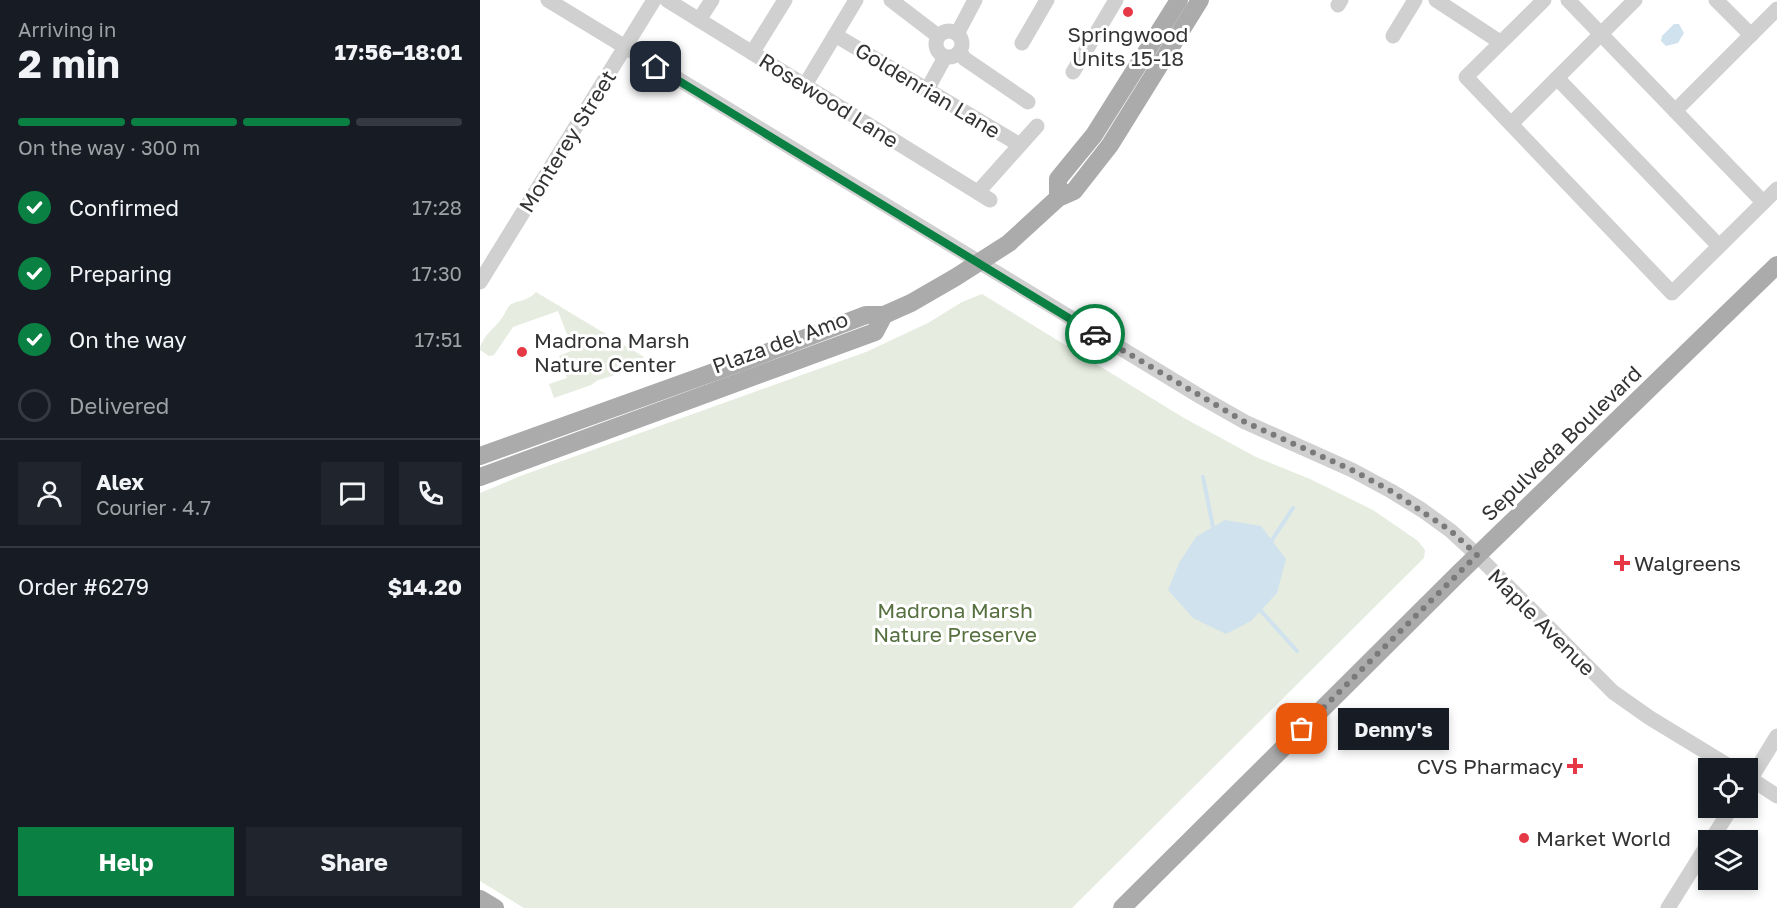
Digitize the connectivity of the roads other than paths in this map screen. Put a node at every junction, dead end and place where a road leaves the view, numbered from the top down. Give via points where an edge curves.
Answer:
1 (548, 0) edge
2 (654, 0) edge
3 (667, 0) edge
4 (712, 0) edge
5 (785, 0) edge
6 (856, 0) edge
7 (891, 0) edge
8 (975, 0) edge
9 (1047, 0) edge
10 (1116, 0) edge
11 (1179, 0) edge
12 (1200, 0) edge
13 (1415, 0) edge
14 (1436, 0) edge
15 (1544, 0) edge
16 (1568, 0) edge
17 (1635, 0) edge
18 (1716, 0) edge
19 (1777, 9) edge
20 (699, 20) junction
21 (957, 34) junction
22 (1601, 34) junction
23 (835, 35) junction
24 (1751, 35) junction
25 (938, 36) junction
26 (1393, 36) dead end
27 (1500, 42) junction
28 (1022, 44) dead end
29 (625, 48) junction
30 (752, 53) junction
31 (952, 55) junction
32 (1073, 72) dead end
33 (1557, 78) junction
34 (805, 85) junction
35 (927, 90) junction
36 (1028, 102) dead end
37 (1675, 111) junction
38 (1511, 124) junction
39 (1037, 126) dead end
40 (1090, 140) junction
41 (1020, 145) junction
42 (1106, 150) junction
43 (1777, 189) edge
44 (1058, 198) junction
45 (1763, 202) junction
46 (1719, 246) junction
47 (980, 263) junction
48 (1777, 265) edge
49 (480, 282) edge
50 (742, 371) junction
51 (545, 432) junction
52 (551, 449) junction
53 (480, 456) edge
54 (480, 477) edge
55 (1477, 555) junction
56 (1777, 736) edge
57 (1716, 758) edge
58 (1758, 765) edge
59 (1758, 786) edge
60 (1777, 796) edge
61 (1698, 860) edge
62 (480, 899) edge
63 (495, 908) edge
64 (1122, 908) edge
65 (1668, 908) edge

1 - 29 street, Maple Avenue
2 - 29 street, Monterey Street
3 - 20 street, Rosewood Lane
4 - 20 street
5 - 30 street
6 - 23 street
7 - 25 street
8 - 21 street
9 - 28 street
10 - 32 street
11 - 40 main road
12 - 42 main road, Plaza del Amo
13 - 26 street
14 - 27 street
15 - 27 street
16 - 22 street
17 - 22 street
18 - 24 street
19 - 24 street
20 - 30 street, Rosewood Lane
21 - 25 street via 947,31
21 - 31 street via 962,42
22 - 33 street
22 - 37 street
23 - 34 street
23 - 35 street, Goldenrian Lane
24 - 37 street
25 - 31 street via 936,46 941,55
27 - 38 street via 1466,77
29 - 47 street, Maple Avenue
29 - 49 street, Monterey Street
30 - 34 street, Rosewood Lane
31 - 35 street
31 - 36 street via 965,59
33 - 38 street
33 - 46 street
34 - 41 street, Rosewood Lane via 984,196
35 - 41 street, Goldenrian Lane
37 - 45 street
38 - 46 street via 1672,293
39 - 41 street
40 - 42 main road
40 - 44 main road via 1058,179
42 - 44 main road, Plaza del Amo via 1074,190
43 - 45 street
44 - 47 main road, Plaza del Amo via 1009,243
45 - 46 street
47 - 50 main road, Plaza del Amo via 911,303 884,315 866,315
47 - 55 street, Maple Avenue via 1245,422 1391,491 1451,531
48 - 55 main road, Sepulveda Boulevard
50 - 51 main road, Plaza del Amo
50 - 52 main road, Plaza del Amo
51 - 52 main road
51 - 53 main road, Plaza del Amo
52 - 54 main road, Plaza del Amo
55 - 57 street, Maple Avenue via 1613,692
55 - 64 main road, Sepulveda Boulevard
56 - 58 street
59 - 60 street
61 - 65 street
62 - 63 main road

